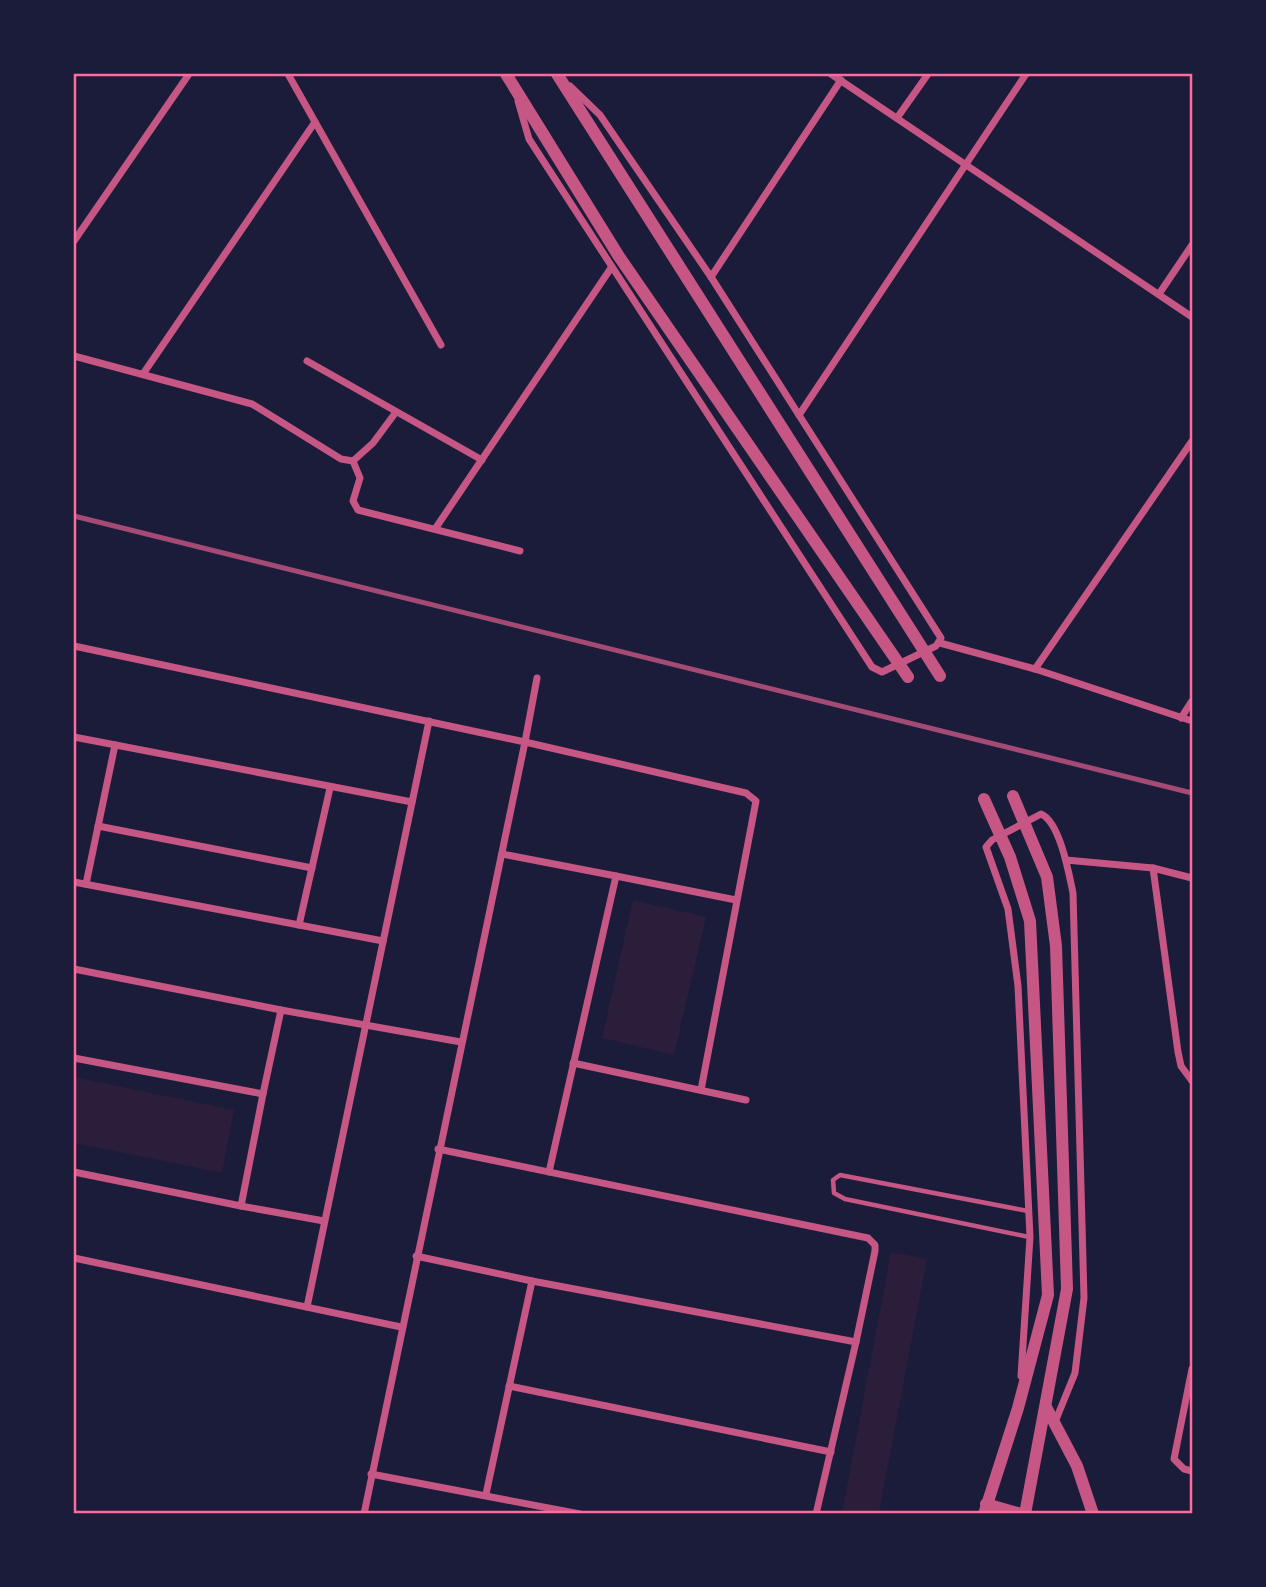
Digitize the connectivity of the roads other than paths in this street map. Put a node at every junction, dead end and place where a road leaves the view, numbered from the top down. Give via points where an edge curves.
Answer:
1 (189, 74) edge
2 (288, 74) edge
3 (506, 74) edge
4 (557, 74) edge
5 (831, 74) edge
6 (928, 74) edge
7 (1026, 74) edge
8 (841, 80) junction
9 (516, 91) junction
10 (897, 118) junction
11 (315, 122) junction
12 (967, 165) junction
13 (74, 241) edge
14 (1192, 245) edge
15 (611, 268) junction
16 (711, 277) junction
17 (1159, 294) junction
18 (1192, 317) edge
19 (441, 345) dead end
20 (74, 356) edge
21 (307, 361) dead end
22 (143, 374) junction
23 (396, 412) junction
24 (799, 415) junction
25 (1192, 441) edge
26 (482, 460) junction
27 (353, 461) junction
28 (435, 529) junction
29 (520, 551) dead end
30 (938, 645) junction
31 (74, 646) edge
32 (1035, 669) junction
33 (940, 676) dead end
34 (908, 677) dead end
35 (537, 678) dead end
36 (1192, 701) edge
37 (1181, 718) junction
38 (1192, 720) edge
39 (429, 721) junction
40 (74, 737) edge
41 (525, 742) junction
42 (115, 745) junction
43 (330, 788) junction
44 (1013, 796) dead end
45 (984, 799) dead end
46 (412, 802) junction
47 (98, 826) junction
48 (502, 854) junction
49 (1066, 860) junction
50 (312, 868) junction
51 (1153, 868) junction
52 (616, 876) junction
53 (1192, 878) edge
54 (74, 882) edge
55 (86, 884) junction
56 (736, 900) junction
57 (299, 925) junction
58 (383, 941) junction
59 (74, 969) edge
60 (281, 1010) junction
61 (365, 1027) junction
62 (461, 1042) junction
63 (74, 1058) edge
64 (573, 1063) junction
65 (1192, 1081) edge
66 (701, 1090) junction
67 (263, 1094) junction
68 (746, 1100) dead end
69 (438, 1149) junction
70 (74, 1172) edge
71 (548, 1172) junction
72 (241, 1206) junction
73 (1028, 1211) junction
74 (324, 1221) junction
75 (1030, 1237) junction
76 (416, 1256) junction
77 (74, 1258) edge
78 (532, 1281) junction
79 (307, 1307) junction
80 (401, 1327) junction
81 (856, 1342) junction
82 (1192, 1369) edge
83 (509, 1386) junction
84 (1046, 1407) junction
85 (1018, 1408) junction
86 (1055, 1423) junction
87 (831, 1452) junction
88 (1192, 1471) edge
89 (371, 1474) junction
90 (486, 1494) junction
91 (985, 1509) edge
92 (363, 1514) edge
93 (580, 1514) edge
94 (816, 1514) edge
95 (1023, 1514) edge
96 (1093, 1514) edge

1 - 13 street
2 - 11 street
3 - 9 street
4 - 16 street via 600,115
4 - 33 street
5 - 8 street
6 - 10 street
7 - 12 street
8 - 10 street
8 - 16 street
9 - 15 street via 529,139
9 - 34 street via 618,255
10 - 12 street
11 - 19 street
11 - 22 street
12 - 17 street
12 - 24 street
14 - 17 street
15 - 26 street
15 - 30 street via 872,667 878,671 891,668
16 - 24 street
17 - 18 street
20 - 22 street
21 - 23 street
22 - 27 street via 253,404 341,459
23 - 26 street
23 - 27 street
24 - 30 street via 941,638
25 - 32 street
26 - 28 street
27 - 28 street via 359,478 355,508
28 - 29 street
30 - 32 street
31 - 39 street
32 - 37 street
35 - 41 street
36 - 37 street
37 - 38 street
39 - 41 street
39 - 46 street
40 - 42 street
41 - 48 street
41 - 56 street via 751,795 756,805
42 - 43 street
42 - 47 street
43 - 46 street
43 - 50 street
44 - 84 street via 1046,877 1056,946 1066,1289
45 - 85 street via 1010,857 1030,920 1048,1295
46 - 58 street
47 - 50 street
47 - 55 street
48 - 52 street
48 - 62 street
49 - 51 street
49 - 73 street via 1052,823 1043,815 1035,815 992,840 987,850 1008,909 1018,986
49 - 86 street via 1073,893 1084,1298 1074,1373
50 - 57 street
51 - 53 street
51 - 65 street via 1178,1052
52 - 56 street
52 - 64 street
54 - 55 street
55 - 57 street
56 - 66 street
57 - 58 street
58 - 61 street
59 - 60 street
60 - 61 street
60 - 67 street
61 - 62 street
61 - 74 street
62 - 69 street
63 - 67 street
64 - 66 street
64 - 71 street
66 - 68 street
67 - 72 street
69 - 71 street
69 - 76 street
70 - 72 street
71 - 81 street via 868,1238 875,1251
72 - 74 street
73 - 75 street
73 - 75 lane via 840,1175 832,1186 834,1193 845,1199
74 - 79 street
75 - 85 street
76 - 78 street
76 - 80 street
77 - 79 street
78 - 81 street
78 - 83 street
79 - 80 street
80 - 89 street
81 - 87 street
82 - 88 street via 1174,1459
83 - 87 street
83 - 90 street
84 - 86 street
84 - 95 street
85 - 91 street
86 - 96 street via 1077,1466
87 - 94 street
89 - 90 street
89 - 92 street
90 - 93 street
91 - 95 street

